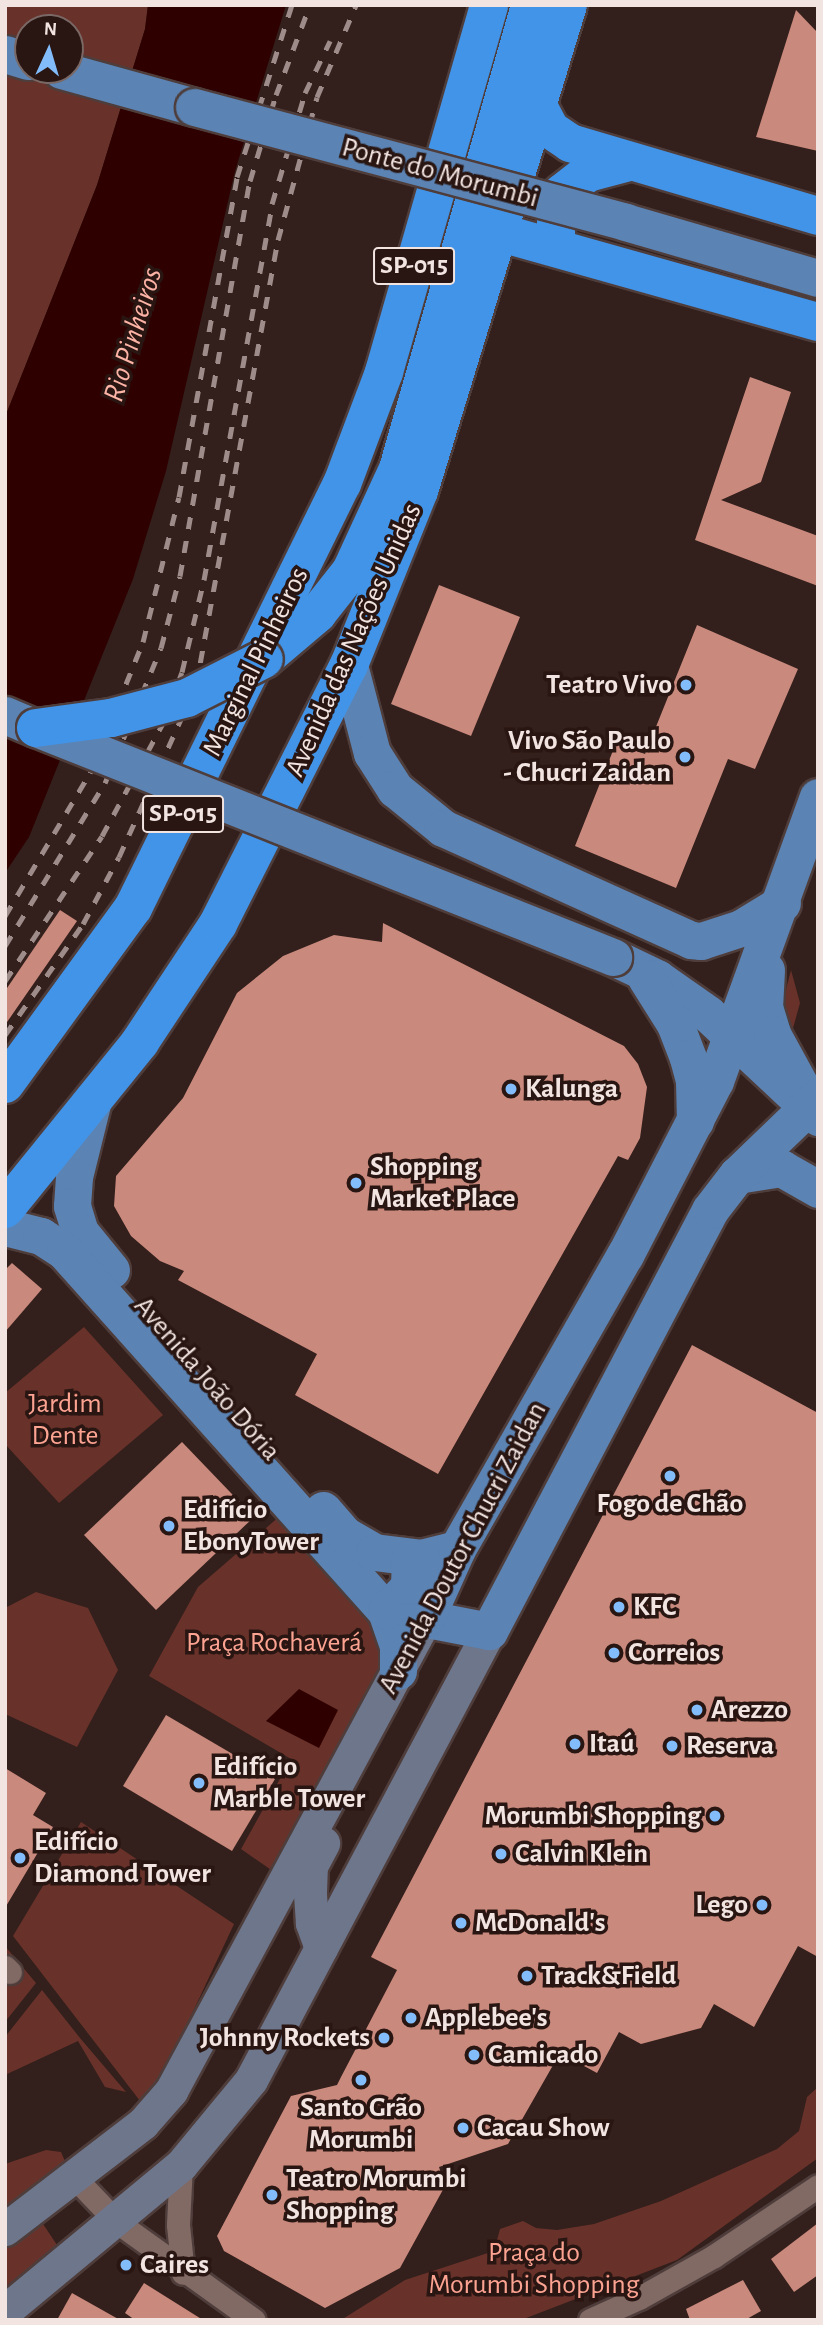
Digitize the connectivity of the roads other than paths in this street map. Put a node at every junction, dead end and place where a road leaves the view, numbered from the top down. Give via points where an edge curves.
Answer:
1 (489, 5) edge
2 (530, 5) edge
3 (568, 5) edge
4 (84, 76) edge
5 (538, 106) junction
6 (629, 162) junction
7 (818, 216) edge
8 (501, 233) junction
9 (557, 245) junction
10 (818, 278) edge
11 (818, 322) edge
12 (349, 665) junction
13 (21, 721) edge
14 (817, 800) edge
15 (782, 903) junction
16 (691, 940) junction
17 (768, 944) junction
18 (637, 969) junction
19 (732, 1035) junction
20 (5, 1084) edge
21 (92, 1104) junction
22 (815, 1108) edge
23 (695, 1121) junction
24 (737, 1175) junction
25 (818, 1189) edge
26 (5, 1209) edge
27 (5, 1227) edge
28 (457, 1549) junction
29 (410, 1558) junction
30 (386, 1611) junction
31 (426, 1618) junction
32 (489, 1631) junction
33 (398, 1671) junction
34 (329, 1801) junction
35 (321, 1948) junction
36 (181, 2165) junction
37 (74, 2177) junction
38 (818, 2186) edge
39 (117, 2222) junction
40 (5, 2229) edge
41 (183, 2273) junction
42 (5, 2311) edge
43 (254, 2320) edge
44 (590, 2320) edge

1 - 20 highway, Marginal Pinheiros / SP-015 via 384,372 325,522 133,908
2 - 13 highway, bridge via 398,469 351,571 317,614 264,659 212,689 111,718
3 - 5 highway, Avenida das Nações Unidas
4 - 10 main road, Ponte do Morumbi, bridge
5 - 6 highway via 551,130 570,143
5 - 8 highway, Avenida das Nações Unidas
6 - 7 highway
6 - 9 highway via 589,173 562,193 556,210
8 - 9 highway
8 - 12 highway, Avenida das Nações Unidas via 419,491
9 - 11 highway
12 - 16 main road via 372,753 395,789 434,820
12 - 21 highway, Avenida das Nações Unidas via 218,925 140,1042
13 - 18 main road, bridge
14 - 15 main road, Avenida Doutor Chucri Zaidan
15 - 16 main road via 741,928
15 - 17 main road, Avenida Doutor Chucri Zaidan
16 - 18 main road via 702,953 700,970 683,978
17 - 19 main road, Avenida Doutor Chucri Zaidan
17 - 22 main road via 764,1007 772,1034
18 - 19 main road
18 - 23 main road via 669,1013 688,1058
19 - 22 main road
19 - 23 main road, Avenida Doutor Chucri Zaidan
21 - 26 highway, Avenida das Nações Unidas
21 - 29 main road, Avenida João Dória via 72,1191 73,1214 86,1241 345,1535 374,1552
22 - 24 main road
23 - 28 main road, Avenida Doutor Chucri Zaidan via 618,1268
24 - 25 main road via 781,1168
24 - 32 main road via 710,1210
27 - 30 main road, Avenida João Dória via 41,1236 64,1251
28 - 29 main road, Avenida João Dória
28 - 31 main road, Avenida Doutor Chucri Zaidan
29 - 30 main road via 409,1586
30 - 31 main road
30 - 33 main road via 395,1634
31 - 32 main road
31 - 33 main road, Avenida Doutor Chucri Zaidan
32 - 35 main road
33 - 34 main road, Avenida Doutor Chucri Zaidan
34 - 35 main road via 336,1818 311,1866 310,1879 311,1917
34 - 37 main road, Avenida Doutor Chucri Zaidan via 171,2091 143,2123
35 - 36 main road via 251,2080
36 - 39 main road
36 - 41 street via 178,2244
37 - 39 street
37 - 40 main road, Avenida Doutor Chucri Zaidan
38 - 44 street via 714,2256
39 - 41 street
39 - 42 main road
41 - 43 street

